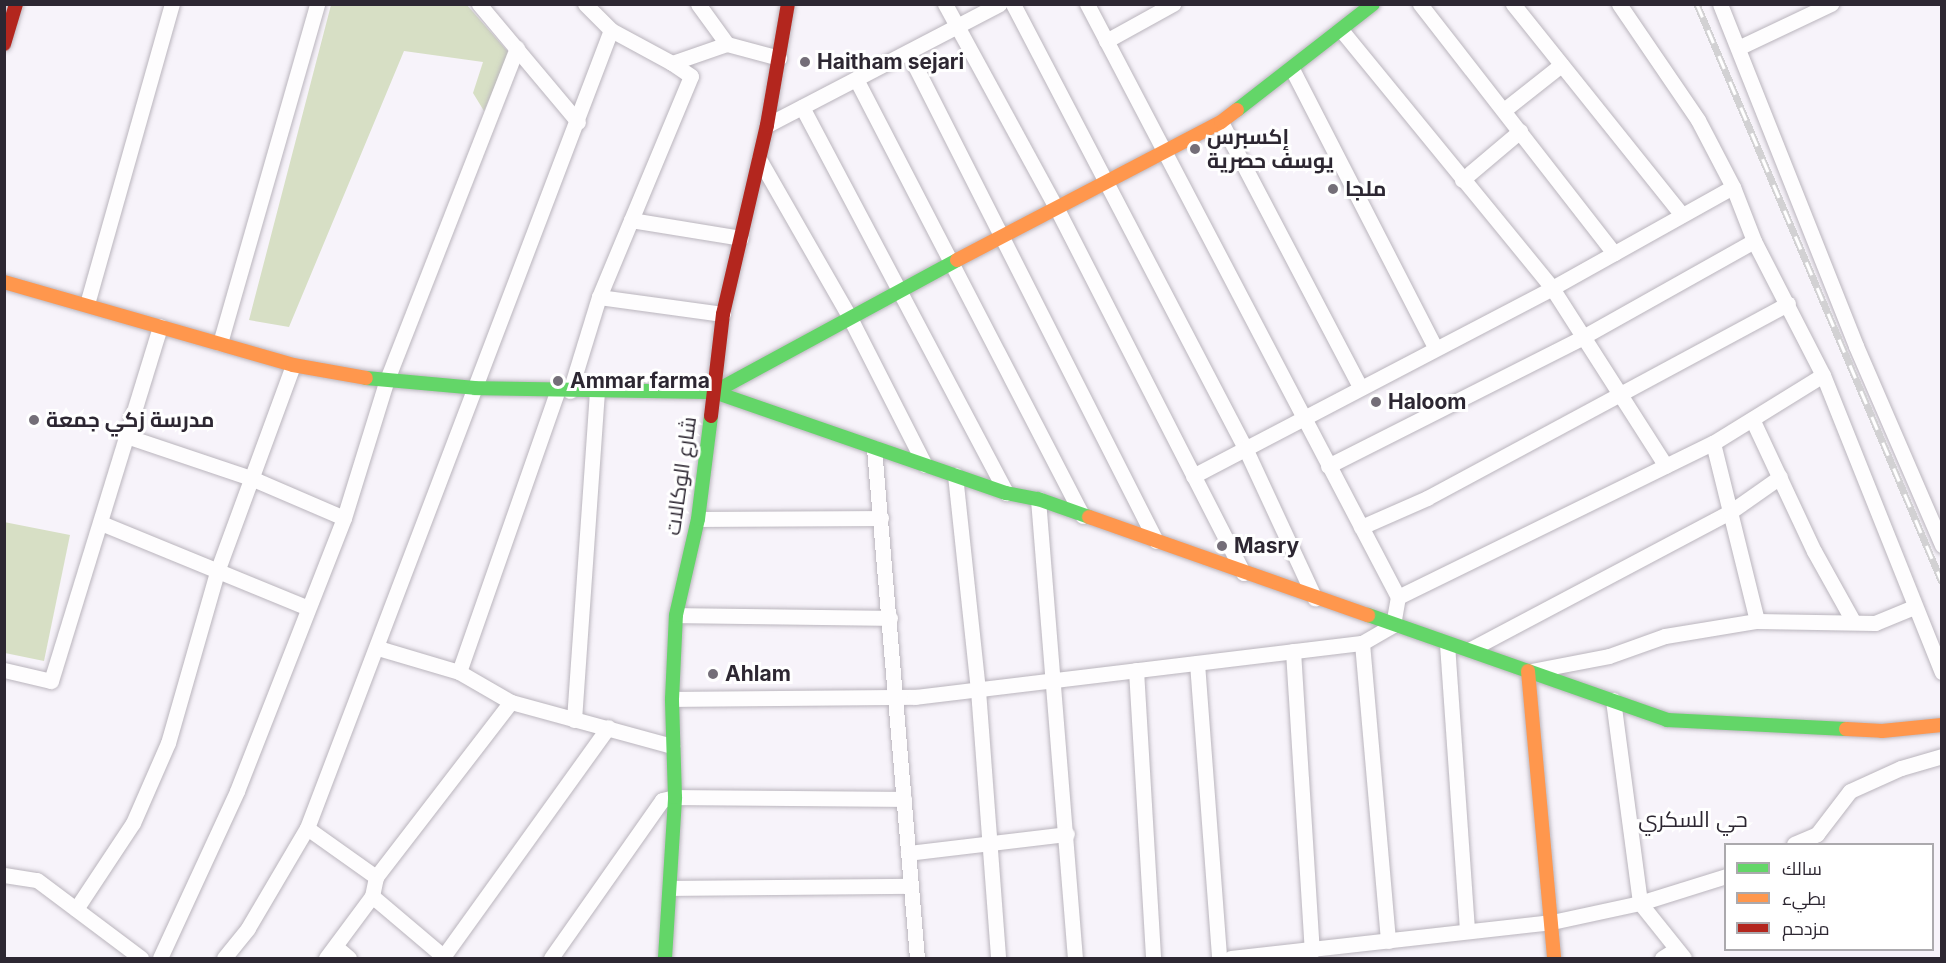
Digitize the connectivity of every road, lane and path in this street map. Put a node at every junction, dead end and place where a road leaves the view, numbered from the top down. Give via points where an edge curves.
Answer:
1 (16, 4) edge
2 (172, 4) edge
3 (317, 4) edge
4 (479, 4) edge
5 (585, 4) edge
6 (698, 4) edge
7 (788, 4) edge
8 (945, 4) edge
9 (999, 4) edge
10 (1013, 4) edge
11 (1087, 4) edge
12 (1173, 4) edge
13 (1372, 4) edge
14 (1420, 4) edge
15 (1513, 4) edge
16 (1619, 4) edge
17 (1720, 4) edge
18 (1831, 4) edge
19 (956, 27) junction
20 (611, 30) junction
21 (1341, 30) junction
22 (1106, 40) junction
23 (4, 44) edge
24 (727, 44) junction
25 (1740, 47) junction
26 (517, 48) junction
27 (908, 52) junction
28 (780, 58) junction
29 (672, 63) junction
30 (1561, 65) junction
31 (1292, 69) junction
32 (856, 79) junction
33 (802, 107) junction
34 (1504, 110) junction
35 (578, 122) junction
36 (1221, 122) junction
37 (767, 125) junction
38 (1520, 131) junction
39 (1166, 153) junction
40 (759, 159) junction
41 (1462, 180) junction
42 (1107, 184) junction
43 (1733, 187) junction
44 (1057, 209) junction
45 (1682, 215) junction
46 (632, 220) junction
47 (1004, 236) junction
48 (741, 238) junction
49 (1754, 241) junction
50 (1614, 254) junction
51 (953, 262) junction
52 (4, 282) edge
53 (1552, 288) junction
54 (902, 289) junction
55 (599, 297) junction
56 (87, 304) junction
57 (1788, 304) junction
58 (723, 314) junction
59 (849, 316) junction
60 (160, 326) junction
61 (1581, 338) junction
62 (220, 343) junction
63 (1435, 347) junction
64 (293, 365) junction
65 (1823, 375) junction
66 (386, 382) junction
67 (1360, 387) junction
68 (475, 388) junction
69 (564, 391) junction
70 (597, 391) junction
71 (714, 392) junction
72 (1620, 394) junction
73 (1302, 418) junction
74 (1753, 421) junction
75 (126, 436) junction
76 (1713, 443) junction
77 (874, 448) junction
78 (1245, 448) junction
79 (925, 465) junction
80 (1328, 466) junction
81 (1665, 466) junction
82 (955, 475) junction
83 (1193, 476) junction
84 (1780, 477) junction
85 (251, 478) junction
86 (1006, 493) junction
87 (1038, 499) junction
88 (1730, 512) junction
89 (1083, 516) junction
90 (344, 518) junction
91 (881, 518) junction
92 (698, 519) junction
93 (101, 523) junction
94 (1361, 527) junction
95 (1156, 541) junction
96 (1941, 545) edge
97 (218, 569) junction
98 (1244, 574) junction
99 (1398, 597) junction
100 (1315, 598) junction
101 (1914, 607) junction
102 (308, 608) junction
103 (676, 615) junction
104 (890, 618) junction
105 (1757, 621) junction
106 (1854, 621) junction
107 (1393, 625) junction
108 (1362, 643) junction
109 (1447, 644) junction
110 (378, 648) junction
111 (1471, 650) junction
112 (1293, 651) junction
113 (1197, 663) junction
114 (4, 670) edge
115 (1136, 670) junction
116 (1528, 671) junction
117 (459, 672) junction
118 (1941, 672) edge
119 (1055, 680) junction
120 (978, 690) junction
121 (897, 698) junction
122 (672, 699) junction
123 (1613, 700) junction
124 (511, 702) junction
125 (574, 720) junction
126 (1941, 725) edge
127 (608, 727) junction
128 (672, 746) junction
129 (1941, 756) edge
130 (675, 797) junction
131 (904, 799) junction
132 (307, 828) junction
133 (1067, 834) junction
134 (990, 843) junction
135 (1796, 843) edge
136 (908, 853) junction
137 (4, 875) edge
138 (1724, 876) edge
139 (376, 877) junction
140 (910, 886) junction
141 (671, 888) junction
142 (372, 896) junction
143 (1640, 903) junction
144 (76, 909) junction
145 (1552, 922) junction
146 (1467, 930) junction
147 (1388, 941) junction
148 (1354, 946) junction
149 (1312, 951) junction
150 (331, 953) edge
151 (1680, 954) edge
152 (141, 958) edge
153 (160, 958) edge
154 (224, 958) edge
155 (349, 958) edge
156 (444, 958) edge
157 (551, 958) edge
158 (665, 958) edge
159 (917, 958) edge
160 (998, 958) edge
161 (1076, 958) edge
162 (1153, 958) edge
163 (1219, 958) edge
164 (1238, 958) edge
165 (1366, 958) edge
166 (1554, 958) edge
167 (1662, 958) edge

1 - 23 street
2 - 56 street
3 - 62 street
4 - 26 street
5 - 20 street
6 - 24 street
7 - 28 street, شارع الوكالات
8 - 19 street
9 - 19 street
10 - 42 street
11 - 22 street
12 - 22 street
13 - 21 street
14 - 34 street
15 - 30 street
16 - 43 street via 1698,120
17 - 25 street
18 - 25 street
19 - 27 street
19 - 44 street
20 - 29 street
20 - 35 street
21 - 31 street
21 - 41 street
22 - 39 street
24 - 28 street
24 - 29 street
25 - 96 street via 1856,346
26 - 35 street
26 - 66 street
27 - 32 street
27 - 47 street
28 - 37 street, شارع الوكالات
29 - 46 street via 691,76
30 - 34 street
30 - 45 street
31 - 36 street
31 - 63 street
32 - 33 street
32 - 51 street
33 - 37 street
33 - 54 street
34 - 38 street
35 - 68 street
36 - 39 street
36 - 67 street
37 - 40 street, شارع الوكالات
38 - 41 street
38 - 50 street
39 - 42 street
39 - 73 street
40 - 48 street, شارع الوكالات
40 - 59 street
41 - 53 street
42 - 44 street
42 - 78 street
43 - 45 street
43 - 49 street
44 - 47 street
44 - 83 street
45 - 50 street
46 - 48 street
46 - 55 street
47 - 51 street
47 - 95 street
48 - 58 street, شارع الوكالات
49 - 57 street
49 - 61 street
50 - 53 street
51 - 54 street
51 - 89 street
52 - 56 street
53 - 61 street
53 - 63 street
54 - 59 street
54 - 86 street
55 - 58 street
55 - 69 street
56 - 60 street
57 - 65 street
57 - 72 street
58 - 71 street, شارع الوكالات
59 - 71 street
59 - 79 street
60 - 62 street
60 - 75 street
61 - 72 street
61 - 80 street
62 - 64 street
63 - 67 street
64 - 66 street
64 - 85 street
65 - 74 street
65 - 101 street
66 - 68 street
66 - 90 street
67 - 73 street
68 - 69 street
68 - 110 street
69 - 70 street
69 - 117 street
70 - 71 street
70 - 125 street
71 - 77 street
71 - 92 street, شارع الوكالات
72 - 81 street
72 - 94 street via 1427,498
73 - 78 street
73 - 80 street
74 - 76 street
74 - 84 street
75 - 85 street
75 - 93 street
76 - 81 street
76 - 88 street
77 - 79 street
77 - 91 street
78 - 83 street
78 - 100 street
79 - 82 street
80 - 94 street
81 - 99 street
82 - 86 street
82 - 120 street
83 - 98 street
84 - 88 street
84 - 106 street via 1814,551
85 - 90 street
85 - 97 street
86 - 87 street
87 - 89 street
87 - 119 street
88 - 105 street
88 - 111 street
89 - 95 street
90 - 102 street
91 - 92 street
91 - 104 street
92 - 103 street, شارع الوكالات
93 - 97 street
93 - 114 street via 51,681
94 - 99 street
95 - 98 street
97 - 102 street
97 - 144 street via 168,742 133,823
98 - 100 street
99 - 107 street
100 - 107 street
101 - 106 street via 1875,622
101 - 118 street
102 - 153 street via 237,791
103 - 104 street
103 - 122 street, شارع الوكالات
104 - 121 street
105 - 106 street
105 - 116 street via 1665,636 1609,656
107 - 108 street
107 - 109 street
108 - 112 street
108 - 147 street
109 - 111 street
109 - 146 street
110 - 117 street
110 - 132 street
111 - 116 street
112 - 113 street
112 - 149 street
113 - 115 street
113 - 163 street
115 - 119 street
115 - 162 street
116 - 123 street
116 - 145 street
117 - 124 street
119 - 120 street
119 - 133 street
120 - 121 street
120 - 134 street
121 - 122 street
121 - 131 street
122 - 128 street, شارع الوكالات
123 - 126 street via 1667,720 1745,726 1882,731
123 - 143 street
124 - 125 street
124 - 139 street
125 - 127 street
127 - 128 street
127 - 156 street
128 - 130 street, شارع الوكالات
129 - 135 street via 1850,791 1817,834
130 - 131 street
130 - 141 street, شارع الوكالات
130 - 157 street via 662,800
131 - 136 street
132 - 139 street
132 - 154 street via 248,928
133 - 134 street
133 - 161 street
134 - 136 street
134 - 160 street
136 - 140 street
137 - 144 street via 37,880
138 - 143 street
139 - 142 street
140 - 141 street
140 - 159 street
141 - 158 street, شارع الوكالات
142 - 150 street
142 - 156 street
143 - 145 street
143 - 151 street
144 - 152 street
145 - 146 street
145 - 166 street
146 - 147 street
147 - 148 street
148 - 149 street
148 - 165 street
149 - 164 street
150 - 155 street
151 - 167 street

